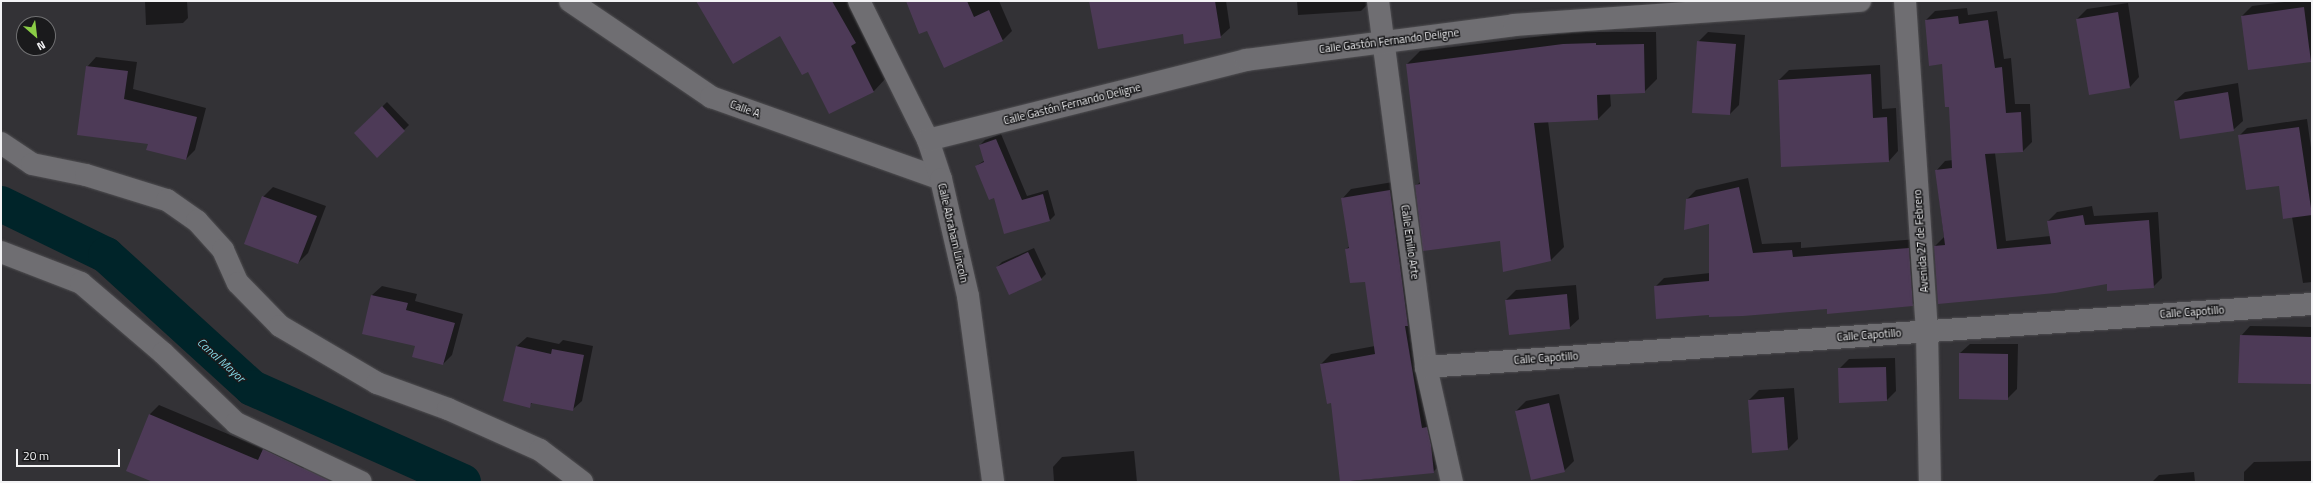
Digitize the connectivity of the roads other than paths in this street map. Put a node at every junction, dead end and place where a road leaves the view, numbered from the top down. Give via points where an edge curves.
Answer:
1 (570, 1) edge
2 (859, 1) edge
3 (1378, 1) edge
4 (1860, 1) edge
5 (1905, 1) edge
6 (1382, 40) junction
7 (928, 140) junction
8 (1, 143) edge
9 (941, 179) junction
10 (1, 252) edge
11 (2312, 304) edge
12 (1927, 331) junction
13 (1426, 367) junction
14 (360, 482) edge
15 (582, 482) edge
16 (993, 482) edge
17 (1452, 482) edge
18 (1930, 482) edge

1 - 9 street, Calle A via 710,97
2 - 7 street, Calle Abraham Lincoln
3 - 6 street, Calle Emilio Arte
4 - 6 street, Calle Gastón Fernando Deligne via 1514,25
5 - 12 street, Avenida 27 de Febrero
6 - 7 street, Calle Gastón Fernando Deligne via 1246,60
6 - 13 street, Calle Emilio Arte
7 - 9 street, Calle Abraham Lincoln
8 - 15 street via 32,164 86,175 167,200 197,221 223,250 238,283 280,326 377,383 448,409 540,450
9 - 16 street, Calle Abraham Lincoln via 968,296
10 - 14 street via 81,283 163,353 236,423
11 - 12 street, Calle Capotillo
12 - 13 street, Calle Capotillo
12 - 18 street, Avenida 27 de Febrero
13 - 17 street, Calle Emilio Arte

